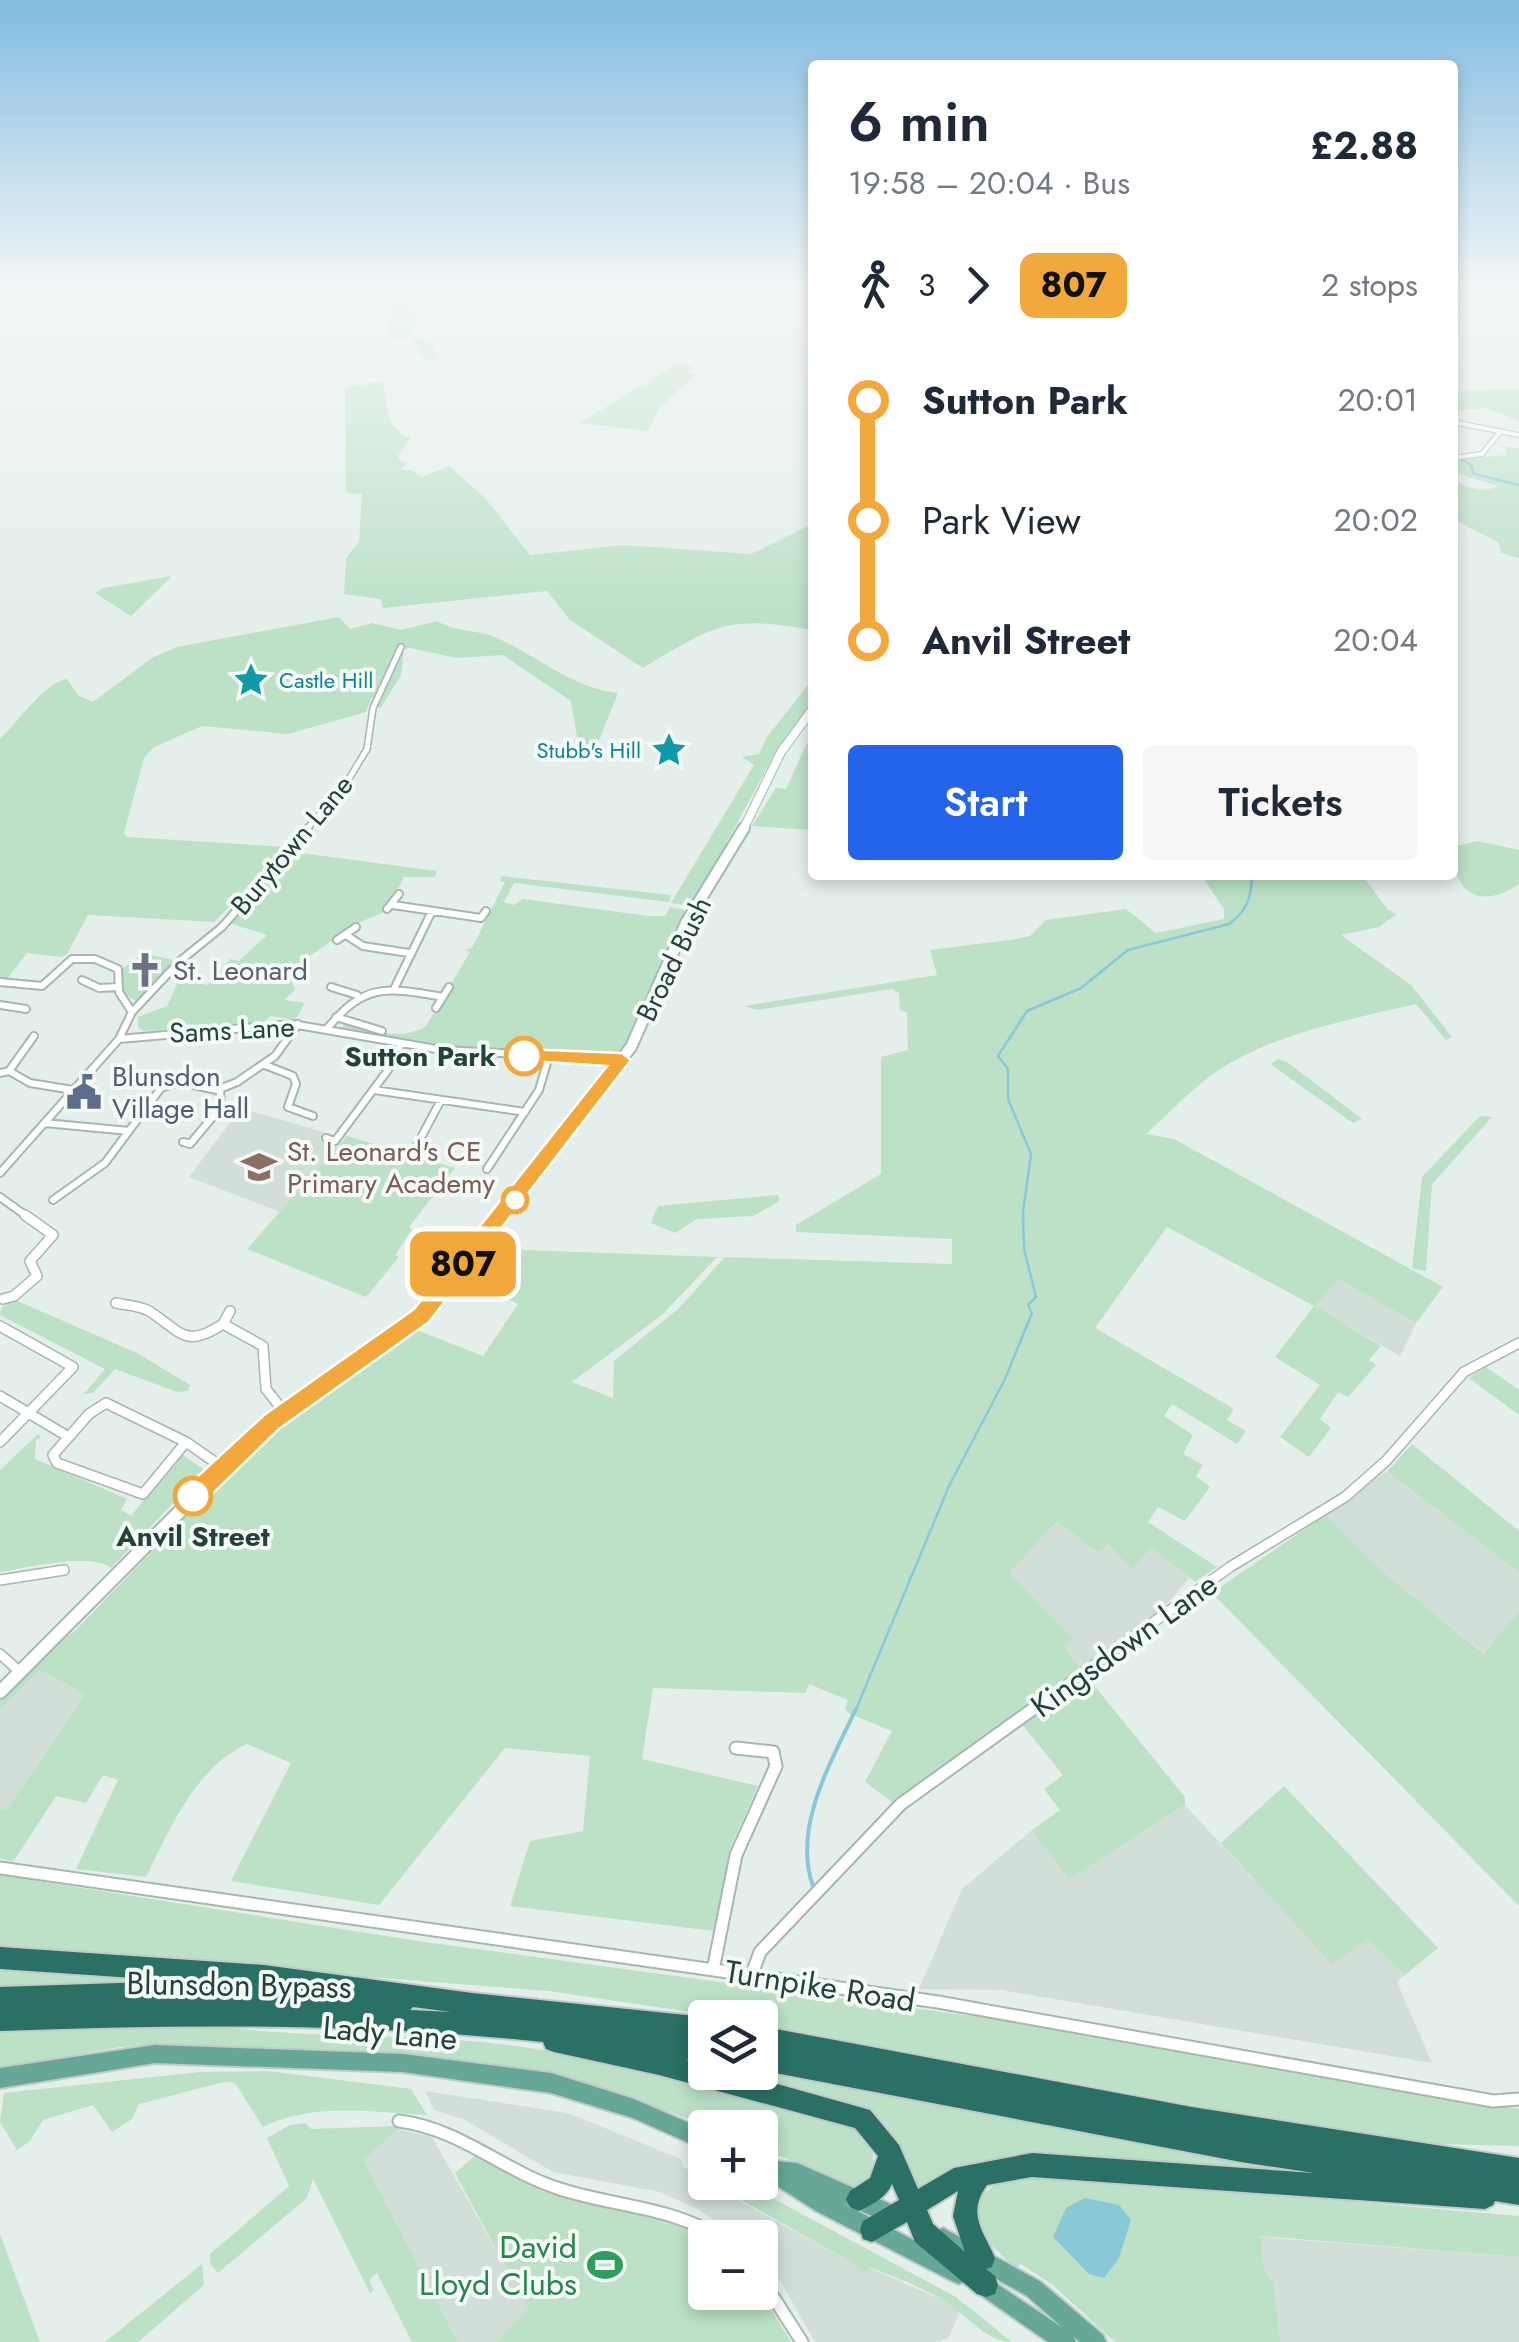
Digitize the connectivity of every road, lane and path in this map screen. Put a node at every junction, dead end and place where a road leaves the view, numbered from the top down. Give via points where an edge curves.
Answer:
1 (1458, 423) edge
2 (1500, 432) junction
3 (1519, 435) edge
4 (1458, 457) edge
5 (401, 647) dead end
6 (808, 715) edge
7 (400, 894) dead end
8 (432, 911) junction
9 (481, 919) dead end
10 (356, 927) dead end
11 (346, 934) junction
12 (336, 940) dead end
13 (409, 953) junction
14 (82, 980) dead end
15 (4, 982) edge
16 (119, 987) junction
17 (331, 987) dead end
18 (449, 987) dead end
19 (394, 988) junction
20 (0, 994) edge
21 (357, 995) junction
22 (443, 997) junction
23 (0, 1005) edge
24 (436, 1008) dead end
25 (26, 1009) dead end
26 (132, 1012) junction
27 (336, 1017) junction
28 (298, 1024) junction
29 (129, 1026) junction
30 (379, 1028) dead end
31 (326, 1030) junction
32 (139, 1034) junction
33 (34, 1036) dead end
34 (119, 1038) junction
35 (402, 1044) junction
36 (549, 1056) junction
37 (622, 1060) junction
38 (265, 1065) junction
39 (4, 1072) edge
40 (73, 1090) junction
41 (220, 1090) junction
42 (374, 1090) junction
43 (441, 1100) junction
44 (524, 1112) junction
45 (312, 1116) dead end
46 (44, 1123) junction
47 (129, 1131) junction
48 (326, 1138) dead end
49 (418, 1139) dead end
50 (183, 1142) dead end
51 (486, 1169) dead end
52 (0, 1173) edge
53 (53, 1200) dead end
54 (2, 1202) edge
55 (4, 1299) dead end
56 (116, 1304) dead end
57 (230, 1311) dead end
58 (222, 1324) junction
59 (0, 1326) edge
60 (1519, 1343) edge
61 (0, 1396) edge
62 (284, 1412) junction
63 (28, 1414) junction
64 (67, 1436) junction
65 (0, 1442) edge
66 (186, 1442) junction
67 (222, 1467) junction
68 (64, 1570) dead end
69 (0, 1580) edge
70 (1, 1657) edge
71 (20, 1672) junction
72 (0, 1692) edge
73 (736, 1748) dead end
74 (0, 1868) edge
75 (0, 1958) edge
76 (714, 1970) junction
77 (752, 1974) junction
78 (0, 1998) edge
79 (474, 2015) junction
80 (0, 2020) edge
81 (688, 2027) edge
82 (778, 2040) edge
83 (688, 2048) edge
84 (778, 2062) edge
85 (0, 2078) edge
86 (1519, 2100) edge
87 (398, 2121) dead end
88 (688, 2133) edge
89 (891, 2152) junction
90 (778, 2170) edge
91 (1519, 2170) edge
92 (982, 2174) junction
93 (778, 2176) edge
94 (1519, 2195) edge
95 (858, 2199) junction
96 (909, 2218) junction
97 (691, 2220) edge
98 (872, 2230) junction
99 (983, 2258) junction
100 (986, 2285) junction
101 (778, 2304) edge
102 (802, 2342) edge
103 (1066, 2342) edge
104 (1096, 2342) edge

1 - 2 street
2 - 3 street
2 - 4 street via 1482,454
5 - 26 street, Burytown Lane via 374,705 367,748 347,782 238,911
6 - 37 main road, Broad Bush via 780,752 686,923
7 - 8 street via 390,907
8 - 9 street
8 - 13 street
10 - 11 street
11 - 12 street
11 - 13 street via 363,946
13 - 19 street
14 - 16 street
15 - 16 street via 44,988 72,959 86,958 114,964
15 - 20 street
16 - 26 street
17 - 21 street
18 - 22 street
19 - 21 street
19 - 22 street
21 - 27 street
22 - 24 street
23 - 25 street
26 - 29 street
27 - 30 street
27 - 31 street
28 - 31 street, Sams Lane
28 - 32 street, Sams Lane
28 - 38 street
29 - 32 street, Sams Lane
29 - 34 street
31 - 35 street, Sams Lane
32 - 34 street, Sams Lane
33 - 39 street
34 - 40 street
35 - 36 street, Sams Lane
35 - 42 street
36 - 37 street, Sams Lane
36 - 44 street via 542,1085
37 - 62 main road, Broad Bush via 421,1316
38 - 41 street
38 - 45 street via 293,1076 288,1106
39 - 40 street
40 - 46 street
41 - 47 street via 175,1082 162,1088
41 - 50 street via 222,1105 190,1144
42 - 43 street
42 - 48 street via 357,1118 335,1140
43 - 44 street via 490,1102
43 - 49 street
44 - 51 street
46 - 47 street
46 - 52 street
47 - 53 street via 100,1168
54 - 55 street via 54,1234 30,1261 37,1276
56 - 58 street via 149,1311 158,1324 186,1338 200,1338
57 - 58 street
58 - 62 street via 264,1346 266,1389
59 - 63 street via 74,1367
60 - 77 street, Kingsdown Lane via 1464,1372 1357,1488 1230,1567 901,1804 760,1952
61 - 63 street
62 - 67 main road, Broad Bush
63 - 64 street
63 - 65 street
64 - 66 street via 106,1403
64 - 66 street via 52,1454 57,1463 137,1494 147,1491
66 - 67 street
67 - 71 main road, Broad Bush
68 - 69 street
70 - 71 street
71 - 72 main road, Broad Bush
73 - 76 street via 777,1757 736,1855
74 - 76 street, Turnpike Road
75 - 79 highway via 264,1976
76 - 77 street, Turnpike Road
77 - 86 street, Turnpike Road via 1224,2048 1493,2101
78 - 79 highway, Blunsdon Bypass via 185,1992
79 - 80 highway, Blunsdon Bypass
79 - 81 highway
79 - 83 highway
79 - 89 highway via 844,2110 870,2124
82 - 91 highway via 1192,2119
84 - 94 highway
85 - 88 main road, Lady Lane via 155,2054 403,2062 564,2087
87 - 97 street via 452,2131 541,2183
89 - 95 highway via 879,2186
89 - 96 highway
90 - 95 main road
92 - 94 highway via 1074,2165
92 - 96 highway via 954,2180
92 - 99 highway via 965,2211 966,2230
93 - 98 main road
95 - 96 main road
96 - 98 highway
96 - 99 main road
96 - 100 highway
98 - 100 main road
99 - 104 main road
100 - 103 main road
101 - 102 street

